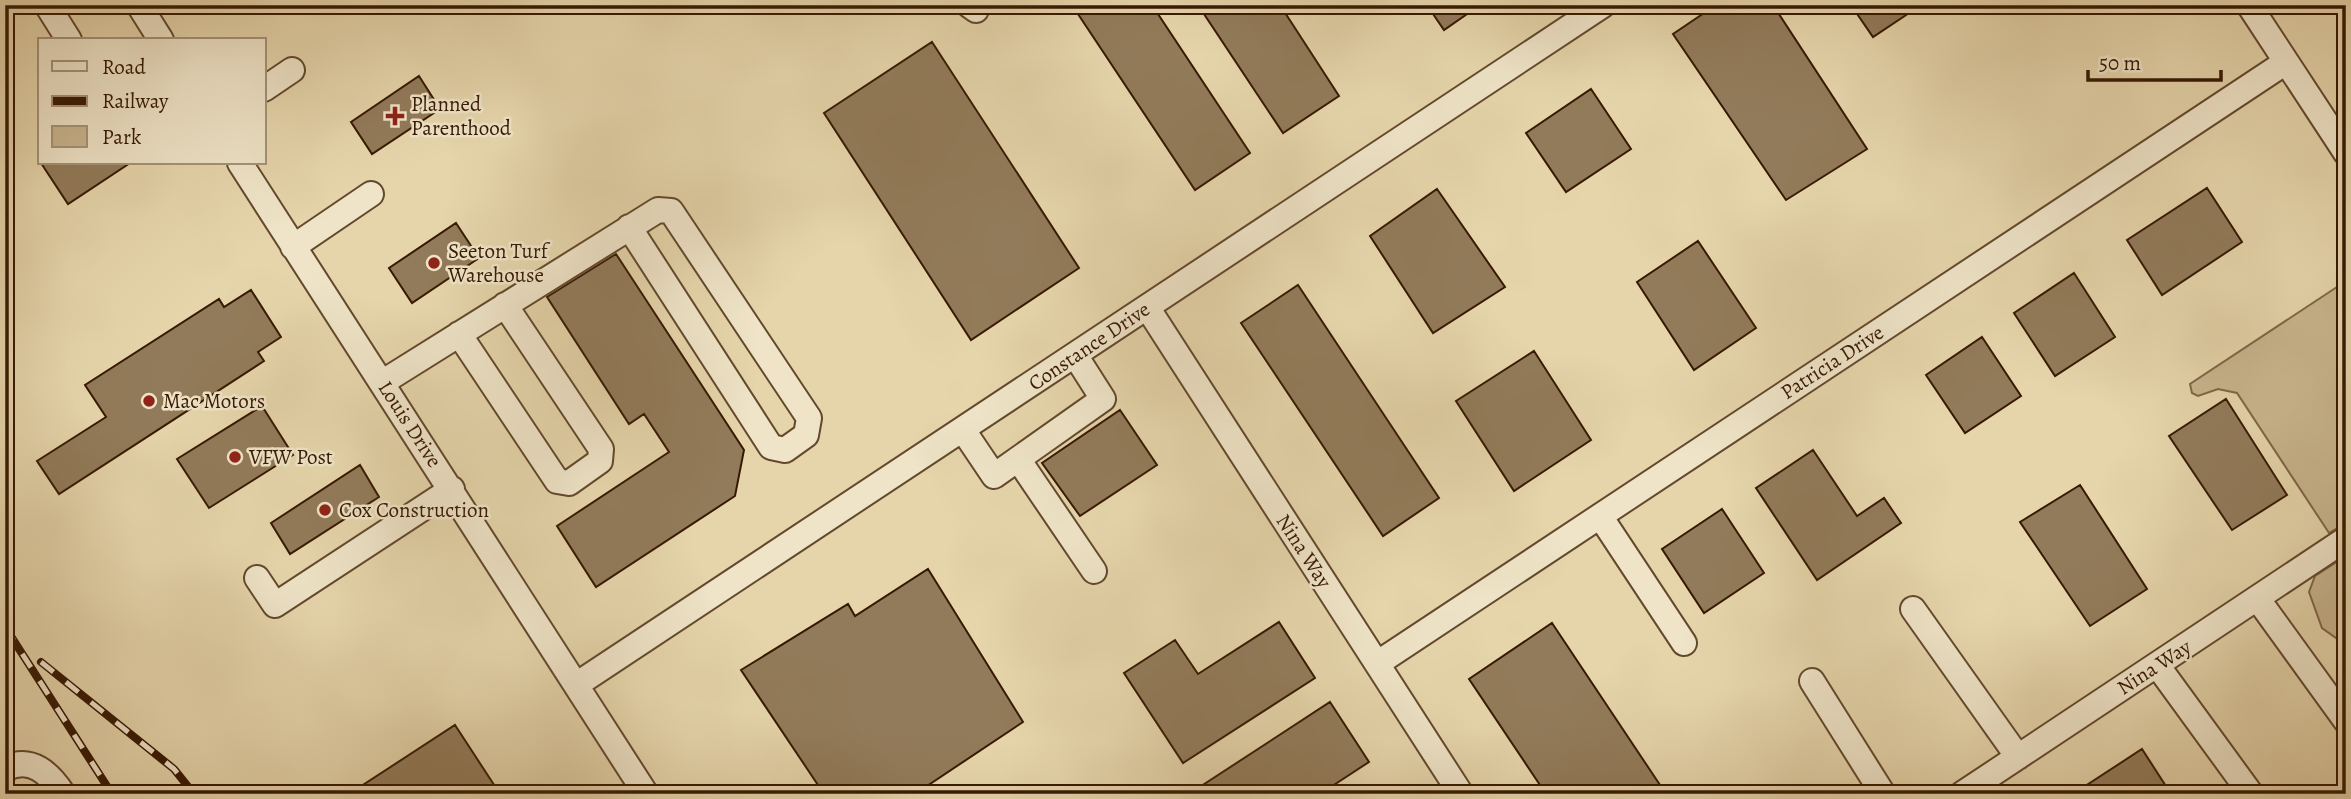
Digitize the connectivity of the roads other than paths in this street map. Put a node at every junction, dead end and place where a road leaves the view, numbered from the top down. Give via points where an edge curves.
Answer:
1 (47, 5) edge
2 (139, 5) edge
3 (1602, 5) edge
4 (2249, 5) edge
5 (68, 38) edge
6 (160, 38) edge
7 (2286, 62) junction
8 (292, 70) dead end
9 (266, 88) edge
10 (2346, 153) edge
11 (241, 164) edge
12 (371, 194) dead end
13 (629, 227) junction
14 (293, 247) junction
15 (505, 305) junction
16 (1147, 307) junction
17 (459, 334) junction
18 (1075, 355) junction
19 (383, 382) junction
20 (963, 430) junction
21 (1018, 459) junction
22 (452, 489) junction
23 (1600, 516) junction
24 (2346, 539) edge
25 (1094, 571) dead end
26 (257, 578) dead end
27 (2257, 598) junction
28 (1913, 609) dead end
29 (1684, 643) dead end
30 (1378, 663) junction
31 (2157, 665) junction
32 (1812, 681) dead end
33 (576, 685) junction
34 (2346, 721) edge
35 (2018, 757) junction
36 (5, 769) edge
37 (63, 794) edge
38 (646, 794) edge
39 (1461, 794) edge
40 (1882, 794) edge
41 (1962, 794) edge
42 (2251, 794) edge

1 - 5 street
2 - 6 street
3 - 16 street, Constance Drive
4 - 7 street
7 - 10 street
7 - 23 street, Patricia Drive
8 - 9 street
11 - 14 street, Louis Drive
12 - 14 street
13 - 13 street via 658,209 671,211 809,418 806,435 785,450 771,447
13 - 15 street
14 - 19 street, Louis Drive
15 - 17 street
15 - 17 street via 601,449 600,461 569,483 557,481
16 - 18 street, Constance Drive
16 - 30 street, Nina Way
17 - 19 street
18 - 20 street, Constance Drive
18 - 21 street via 1103,400
19 - 22 street, Louis Drive
20 - 21 street via 994,476
20 - 33 street, Constance Drive
21 - 25 street
22 - 26 street via 275,605
22 - 33 street, Louis Drive
23 - 29 street
23 - 30 street, Patricia Drive
24 - 27 street, Nina Way
27 - 31 street, Nina Way
27 - 34 street
28 - 35 street
30 - 39 street, Nina Way
31 - 35 street, Nina Way
31 - 42 street
32 - 40 street
33 - 38 street, Louis Drive
35 - 41 street, Nina Way
36 - 37 street via 34,767 50,774

